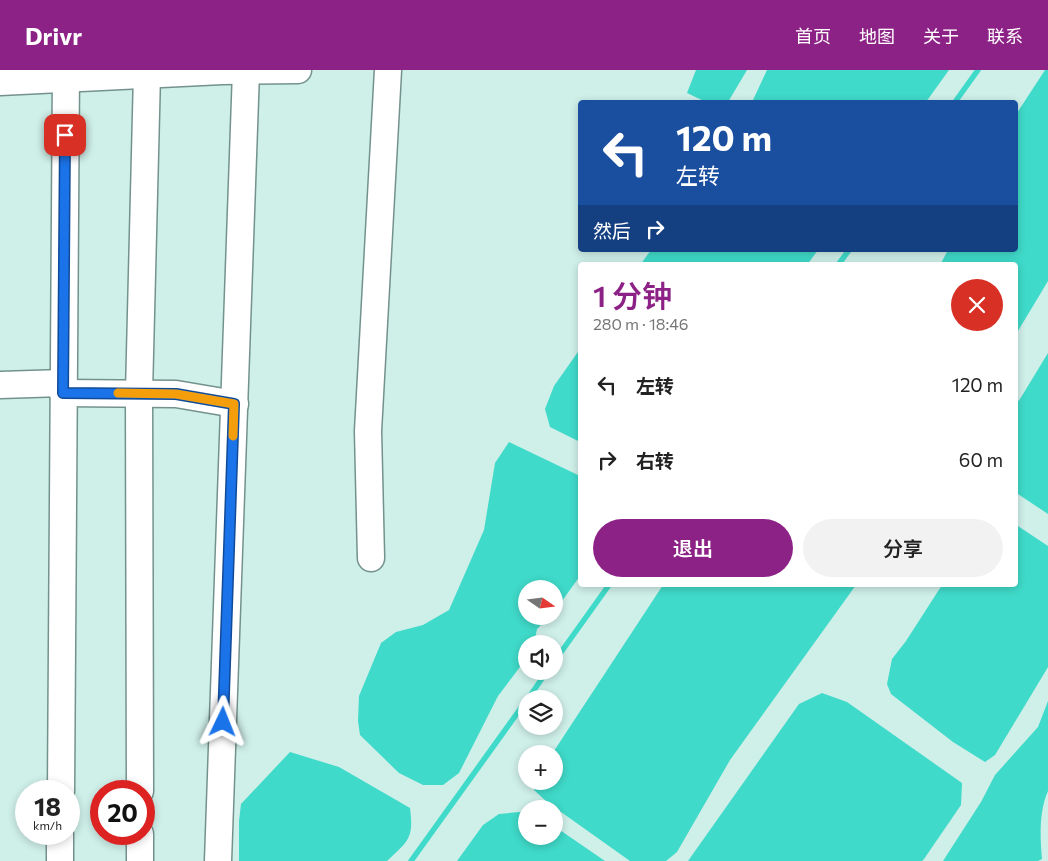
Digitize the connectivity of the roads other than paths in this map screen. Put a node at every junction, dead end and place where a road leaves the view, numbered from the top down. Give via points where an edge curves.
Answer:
1 (298, 70) edge
2 (388, 70) edge
3 (246, 71) edge
4 (66, 74) edge
5 (147, 74) junction
6 (0, 82) edge
7 (0, 385) edge
8 (63, 388) junction
9 (139, 393) junction
10 (234, 404) junction
11 (371, 558) dead end
12 (61, 780) edge
13 (140, 780) edge
14 (60, 845) edge
15 (140, 845) edge
16 (60, 861) edge
17 (140, 861) edge
18 (218, 861) edge

1 - 3 street
2 - 11 street via 368,431
3 - 5 street
3 - 10 street
4 - 5 street
4 - 6 street
4 - 8 street
5 - 9 street
7 - 8 street
8 - 9 street
8 - 12 street
9 - 10 street via 176,394
9 - 13 street
10 - 18 street
14 - 16 street
15 - 17 street

